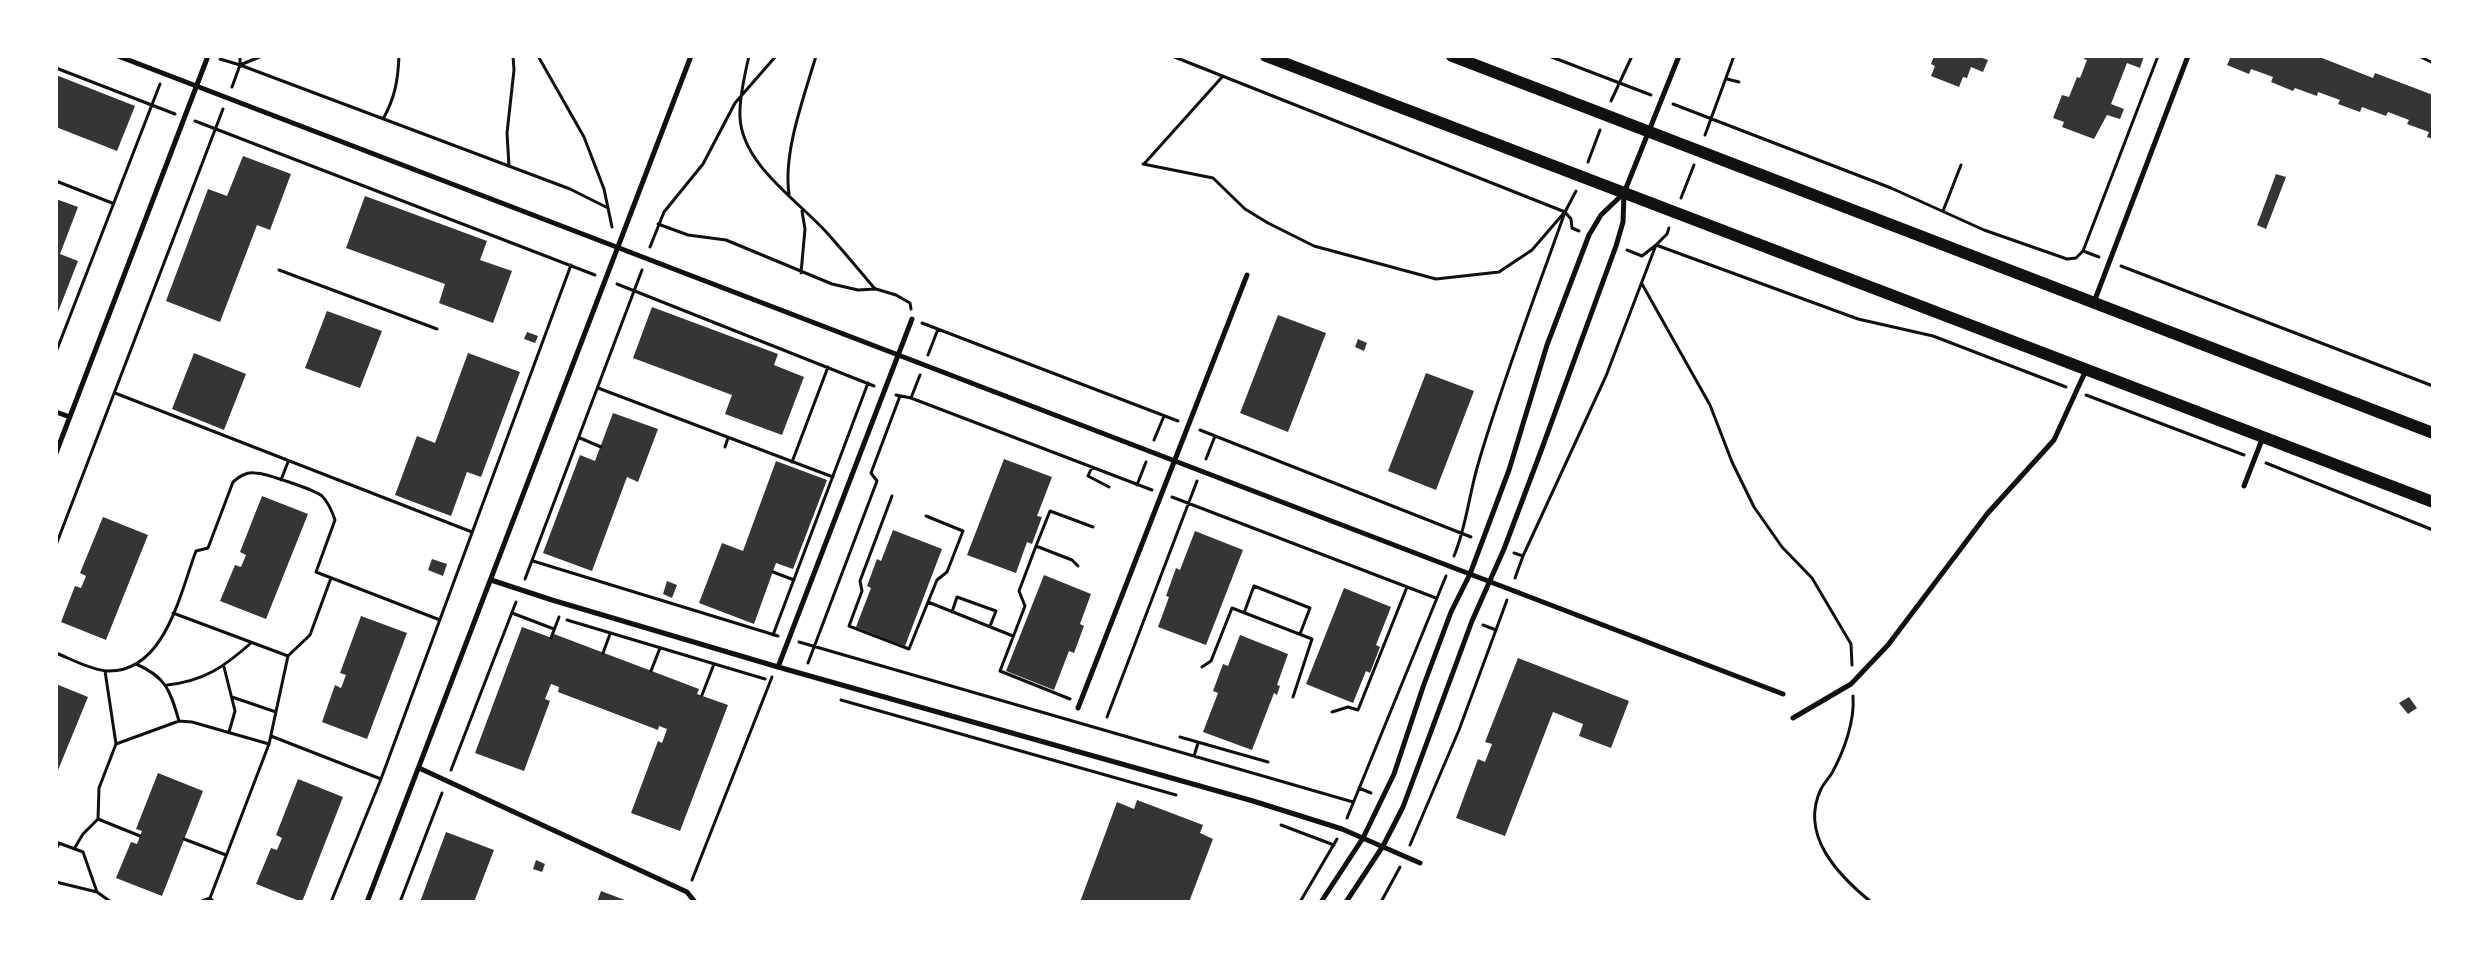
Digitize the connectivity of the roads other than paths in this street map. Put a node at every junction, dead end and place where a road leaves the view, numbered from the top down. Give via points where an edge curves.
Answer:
1 (118, 56) edge
2 (210, 56) edge
3 (690, 56) edge
4 (1266, 56) edge
5 (1452, 56) edge
6 (1679, 56) edge
7 (2188, 56) edge
8 (196, 86) junction
9 (1649, 132) junction
10 (1624, 193) junction
11 (617, 247) junction
12 (1247, 275) dead end
13 (2094, 302) junction
14 (912, 318) road end
15 (898, 354) junction
16 (2086, 369) junction
17 (56, 412) edge
18 (70, 417) junction
19 (2433, 432) edge
20 (2263, 437) junction
21 (56, 453) edge
22 (1174, 460) junction
23 (2244, 486) dead end
24 (2430, 501) edge
25 (1470, 574) junction
26 (491, 580) junction
27 (1489, 582) junction
28 (778, 667) junction
29 (1783, 694) dead end
30 (1079, 705) road end
31 (1793, 718) dead end
32 (419, 768) junction
33 (1363, 838) junction
34 (1383, 846) junction
35 (1420, 862) dead end
36 (367, 902) edge
37 (695, 902) edge
38 (1321, 902) edge
39 (1346, 902) edge

1 - 8 street
2 - 8 street
3 - 11 street
4 - 10 main road
5 - 9 main road
6 - 9 street
7 - 13 street
8 - 11 street
8 - 18 street
9 - 10 street
9 - 13 main road
10 - 16 main road
10 - 25 street via 1601,215 1589,235 1547,345 1517,447
10 - 27 street via 1623,222 1616,246
11 - 15 street
11 - 26 street
12 - 22 street
13 - 19 main road
14 - 15 street
15 - 22 street
15 - 28 street
16 - 20 main road
16 - 31 street via 2054,440 1987,514 1888,645 1851,684
17 - 18 street
18 - 21 street
20 - 23 street
20 - 24 main road
22 - 25 street
22 - 30 street
25 - 27 street
25 - 33 street via 1451,612 1394,774
26 - 28 street
26 - 32 street
27 - 29 street
27 - 34 street via 1406,799
28 - 33 street via 1253,801
32 - 36 street
32 - 37 street via 687,892
33 - 34 street
33 - 38 street
34 - 35 street
34 - 39 street

